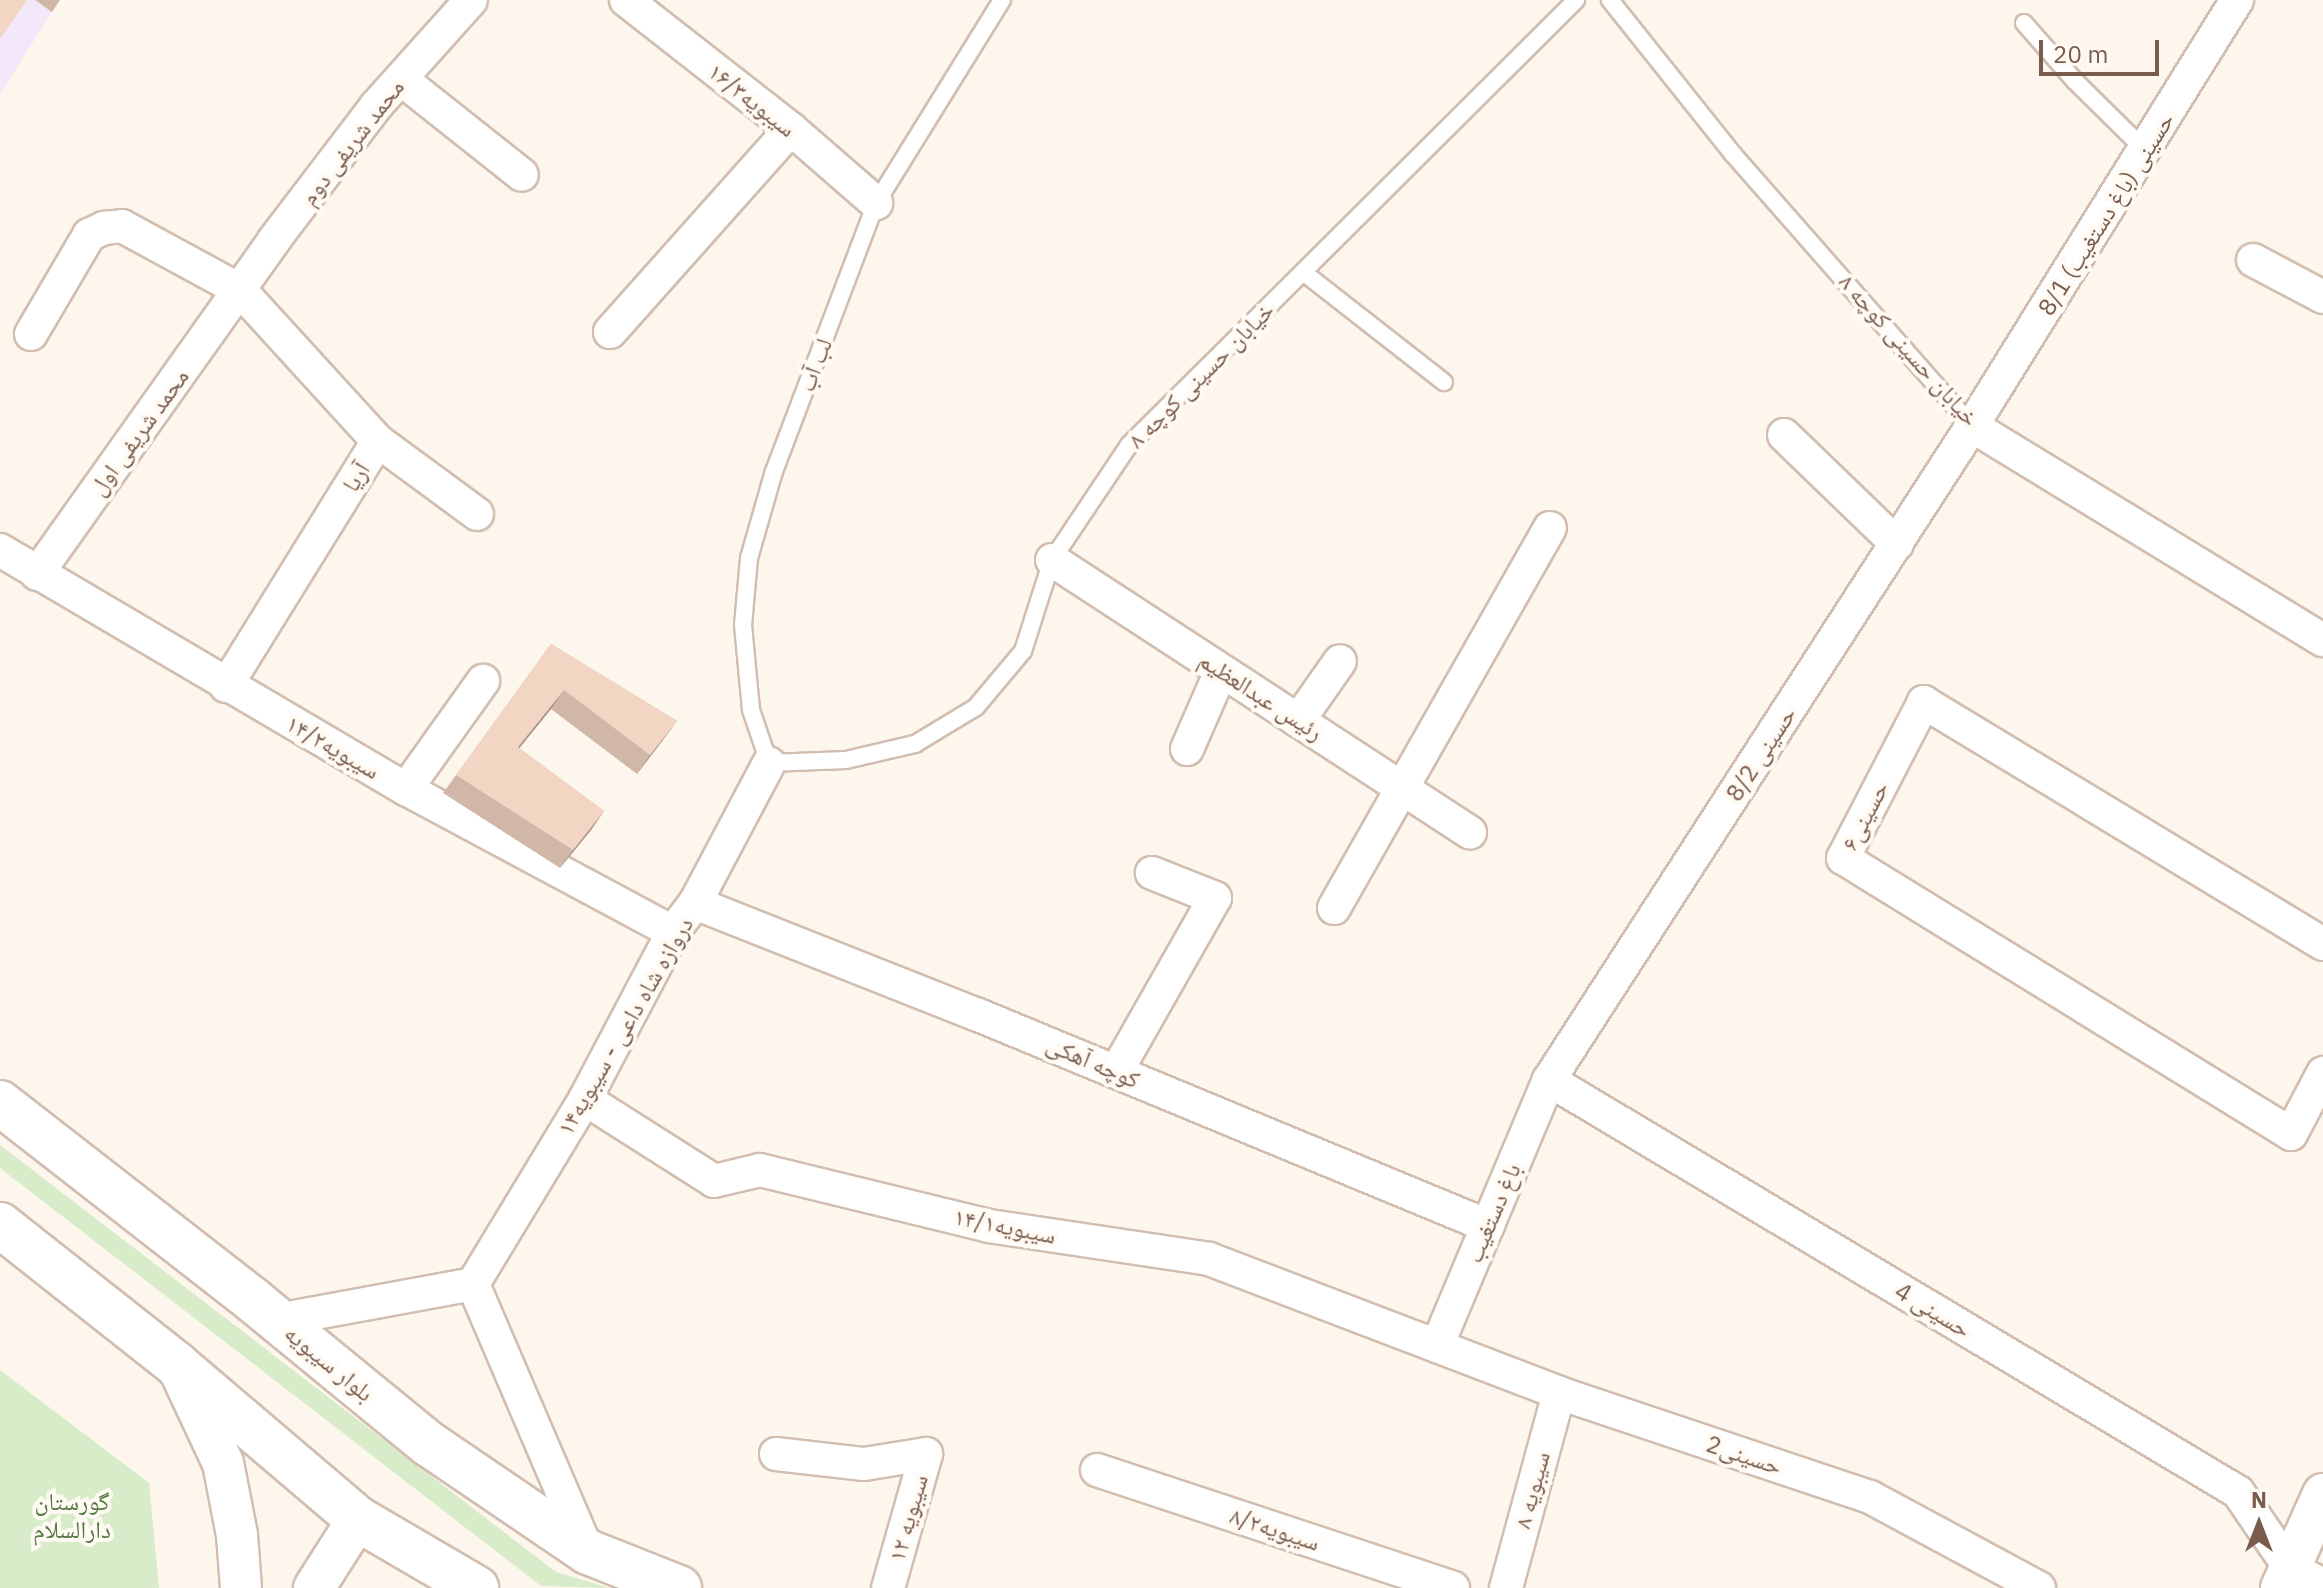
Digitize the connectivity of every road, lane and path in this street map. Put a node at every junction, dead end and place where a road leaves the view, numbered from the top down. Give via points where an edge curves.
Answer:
1 (471, 0) edge
2 (1002, 0) edge
3 (1576, 0) edge
4 (1610, 0) edge
5 (2237, 0) edge
6 (638, 4) edge
7 (2024, 23) dead end
8 (401, 79) junction
9 (791, 129) junction
10 (2146, 151) junction
11 (522, 175) dead end
12 (876, 203) junction
13 (2253, 260) dead end
14 (1303, 272) junction
15 (240, 290) junction
16 (2323, 297) edge
17 (610, 332) dead end
18 (31, 334) dead end
19 (1444, 382) dead end
20 (1972, 426) junction
21 (1784, 435) dead end
22 (378, 441) junction
23 (477, 514) dead end
24 (1550, 528) dead end
25 (1897, 544) junction
26 (0, 550) edge
27 (1052, 560) junction
28 (37, 574) junction
29 (2323, 640) edge
30 (1340, 661) dead end
31 (1221, 671) junction
32 (483, 681) dead end
33 (226, 686) junction
34 (1298, 721) junction
35 (1187, 749) dead end
36 (769, 763) junction
37 (406, 789) junction
38 (1402, 789) junction
39 (1470, 832) dead end
40 (1152, 873) dead end
41 (695, 903) junction
42 (1334, 908) dead end
43 (673, 932) junction
44 (2323, 944) edge
45 (1116, 1072) junction
46 (2323, 1073) edge
47 (1549, 1080) junction
48 (585, 1099) junction
49 (0, 1103) edge
50 (0, 1225) edge
51 (1488, 1226) junction
52 (473, 1284) junction
53 (277, 1320) junction
54 (1437, 1346) junction
55 (177, 1365) junction
56 (1559, 1393) junction
57 (776, 1454) dead end
58 (1097, 1470) dead end
59 (2323, 1494) edge
60 (358, 1519) junction
61 (588, 1552) junction
62 (2298, 1580) edge
63 (241, 1588) edge
64 (314, 1588) edge
65 (476, 1588) edge
66 (679, 1588) edge
67 (888, 1588) edge
68 (1453, 1588) edge
69 (1506, 1588) edge
70 (2039, 1588) edge

1 - 8 street, محمد شریفی دوم
2 - 12 lane, لب آب
3 - 14 lane, خیابان حسینی کوچه ۸
4 - 20 lane, خیابان حسینی کوچه ۸ via 1732,153
5 - 10 street, 8/1 حسینی (باغ دستغیب)
6 - 9 street, سیبویه۱۶/۳
7 - 10 lane
8 - 11 street
8 - 15 street, محمد شریفی دوم
9 - 12 street, سیبویه۱۶/۳
9 - 17 street
10 - 20 street, 8/1 حسینی (باغ دستغیب)
12 - 36 lane, لب آب via 774,471 749,558 743,625 751,710
13 - 16 street
14 - 19 lane
14 - 27 lane, خیابان حسینی کوچه ۸ via 1129,445
15 - 18 street, آریا via 122,226 104,228 89,235
15 - 22 street, آریا
15 - 28 street, محمد شریفی اول
20 - 25 street, 8/2 حسینی
20 - 29 street, خیابان حسینی کوچه ۸
21 - 25 street
22 - 23 street
22 - 33 street, آریا
24 - 38 street
25 - 47 street, 8/2 حسینی
26 - 28 street, سیبویه۱۴/۲
27 - 31 street, رئیس عبدالعظیم
27 - 36 lane, خیابان حسینی کوچه ۸ via 1023,651 976,707 915,744 846,760
28 - 33 street, سیبویه۱۴/۲
30 - 34 street
31 - 34 street, رئیس عبدالعظیم
31 - 35 street
32 - 37 street
33 - 37 street, سیبویه۱۴/۲
34 - 38 street, رئیس عبدالعظیم
36 - 41 street, دروازه شاه داعی - سیبویه۱۴
37 - 43 street, سیبویه۱۴/۲
38 - 39 street, رئیس عبدالعظیم
38 - 42 street
40 - 45 street via 1215,898
41 - 43 street, دروازه شاه داعی - سیبویه۱۴
41 - 45 street, کوچه آهکی
43 - 48 street, دروازه شاه داعی - سیبویه۱۴
44 - 46 street, حسینی۶ via 1924,702 1843,858 2291,1134
45 - 51 street, کوچه آهکی
47 - 51 street, باغ دستغیب
47 - 62 street, حسینی 4 via 2238,1492
48 - 52 street, دروازه شاه داعی - سیبویه۱۴
48 - 54 street, سیبویه۱۴/۱ via 714,1181 760,1170 989,1226 1209,1259
49 - 53 main road, بلوار سیبویه
50 - 55 main road
51 - 54 street, باغ دستغیب
52 - 53 street
52 - 61 street
53 - 61 main road, بلوار سیبویه via 429,1444
54 - 56 street, حسینی2
55 - 60 main road
55 - 63 street via 223,1463
56 - 69 street, سیبویه ۸
56 - 70 street, حسینی2 via 1870,1497
57 - 67 street, سیبویه ۱۲ via 864,1464 926,1454
58 - 68 street, سیبویه۸/۲
59 - 62 street
60 - 64 street
60 - 65 main road
61 - 66 main road, بلوار سیبویه

